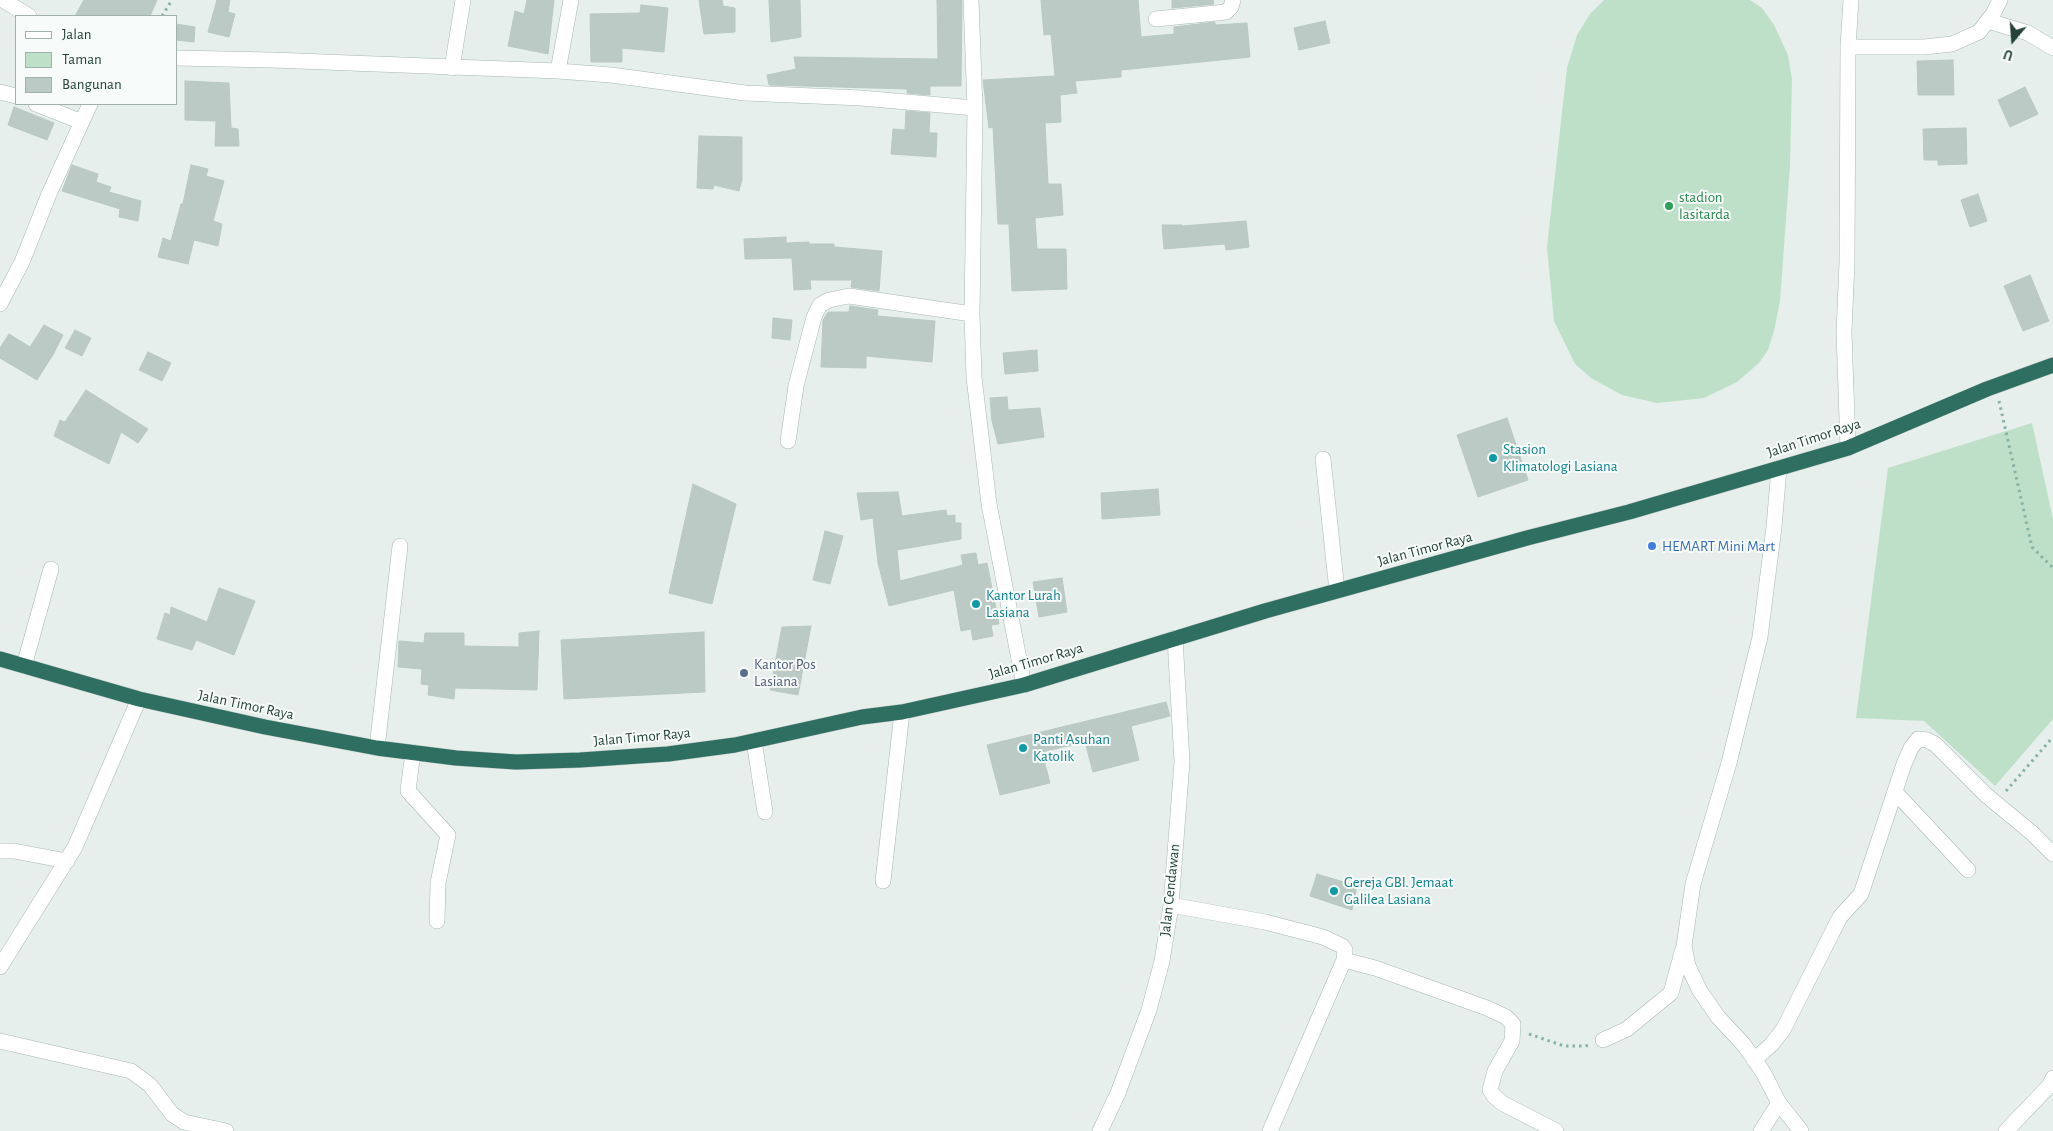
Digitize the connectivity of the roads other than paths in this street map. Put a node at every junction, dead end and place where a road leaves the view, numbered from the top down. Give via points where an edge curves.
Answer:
1 (3, 0) edge
2 (463, 0) edge
3 (571, 0) edge
4 (971, 0) edge
5 (1233, 0) edge
6 (1851, 0) edge
7 (2000, 0) edge
8 (27, 15) edge
9 (1156, 20) dead end
10 (1988, 21) junction
11 (1848, 47) junction
12 (2053, 48) edge
13 (178, 58) edge
14 (452, 68) junction
15 (558, 71) junction
16 (0, 92) edge
17 (15, 96) edge
18 (39, 105) edge
19 (90, 105) edge
20 (974, 108) junction
21 (82, 122) junction
22 (0, 304) edge
23 (972, 314) junction
24 (2053, 366) edge
25 (788, 441) dead end
26 (1848, 448) junction
27 (1323, 459) dead end
28 (1779, 468) junction
29 (400, 546) dead end
30 (52, 569) dead end
31 (1337, 591) junction
32 (1175, 638) junction
33 (0, 659) edge
34 (24, 666) junction
35 (1024, 685) junction
36 (139, 699) junction
37 (902, 712) junction
38 (754, 741) junction
39 (377, 748) junction
40 (413, 752) junction
41 (1895, 792) junction
42 (765, 812) dead end
43 (0, 851) edge
44 (2053, 854) edge
45 (67, 861) junction
46 (1968, 870) dead end
47 (883, 881) dead end
48 (1171, 904) junction
49 (437, 921) dead end
50 (1684, 946) junction
51 (1344, 960) junction
52 (0, 967) edge
53 (1603, 1040) road end
54 (0, 1041) edge
55 (1754, 1060) junction
56 (2053, 1078) edge
57 (1779, 1103) junction
58 (226, 1131) edge
59 (1100, 1131) edge
60 (1270, 1131) edge
61 (1556, 1131) edge
62 (1761, 1131) edge
63 (1801, 1131) edge
64 (2006, 1131) edge

1 - 8 street
2 - 14 street
3 - 15 street
4 - 20 street
5 - 9 street via 1226,12
6 - 11 street
7 - 10 street
10 - 11 street via 1979,32 1952,44
10 - 12 street via 2028,33
11 - 26 street via 1844,332
13 - 14 street
14 - 15 street
15 - 20 street via 745,93 861,98
16 - 17 street
18 - 21 street
19 - 21 street
20 - 23 street
21 - 22 street via 22,262
23 - 25 street via 849,296 829,300 820,306 814,316 796,386
23 - 35 street via 974,376 989,504
24 - 26 highway, Jalan Timor Raya via 1996,386
26 - 28 highway, Jalan Timor Raya
27 - 31 street
28 - 31 highway, Jalan Timor Raya
28 - 50 street via 1760,637 1729,763 1693,884
29 - 39 street
30 - 34 street
31 - 32 highway, Jalan Timor Raya
32 - 35 highway, Jalan Timor Raya
32 - 48 street, Jalan Cendawan via 1182,762
33 - 34 highway, Jalan Timor Raya
34 - 36 highway, Jalan Timor Raya
35 - 37 highway, Jalan Timor Raya
36 - 39 highway, Jalan Timor Raya via 265,728
36 - 45 street
37 - 38 highway, Jalan Timor Raya via 862,717
37 - 47 street
38 - 40 highway, Jalan Timor Raya via 668,754 580,760 516,762
38 - 42 street
39 - 40 highway, Jalan Timor Raya
40 - 49 street via 408,791 448,835 438,883
41 - 44 street via 1911,748 1918,740 1927,740
41 - 46 street
41 - 55 street via 1861,894 1840,917 1783,1030
43 - 45 street
45 - 52 street
48 - 51 street via 1323,937 1342,946
48 - 59 street, Jalan Cendawan via 1162,961 1149,1010
50 - 53 street via 1671,993 1627,1029
50 - 55 street via 1688,966 1700,991
51 - 60 street
51 - 61 street via 1375,968 1506,1017 1514,1024 1512,1041 1495,1070 1490,1090 1502,1103
54 - 58 street via 131,1071 150,1084 172,1114 184,1122
55 - 57 street
56 - 64 street
57 - 62 street
57 - 63 street

